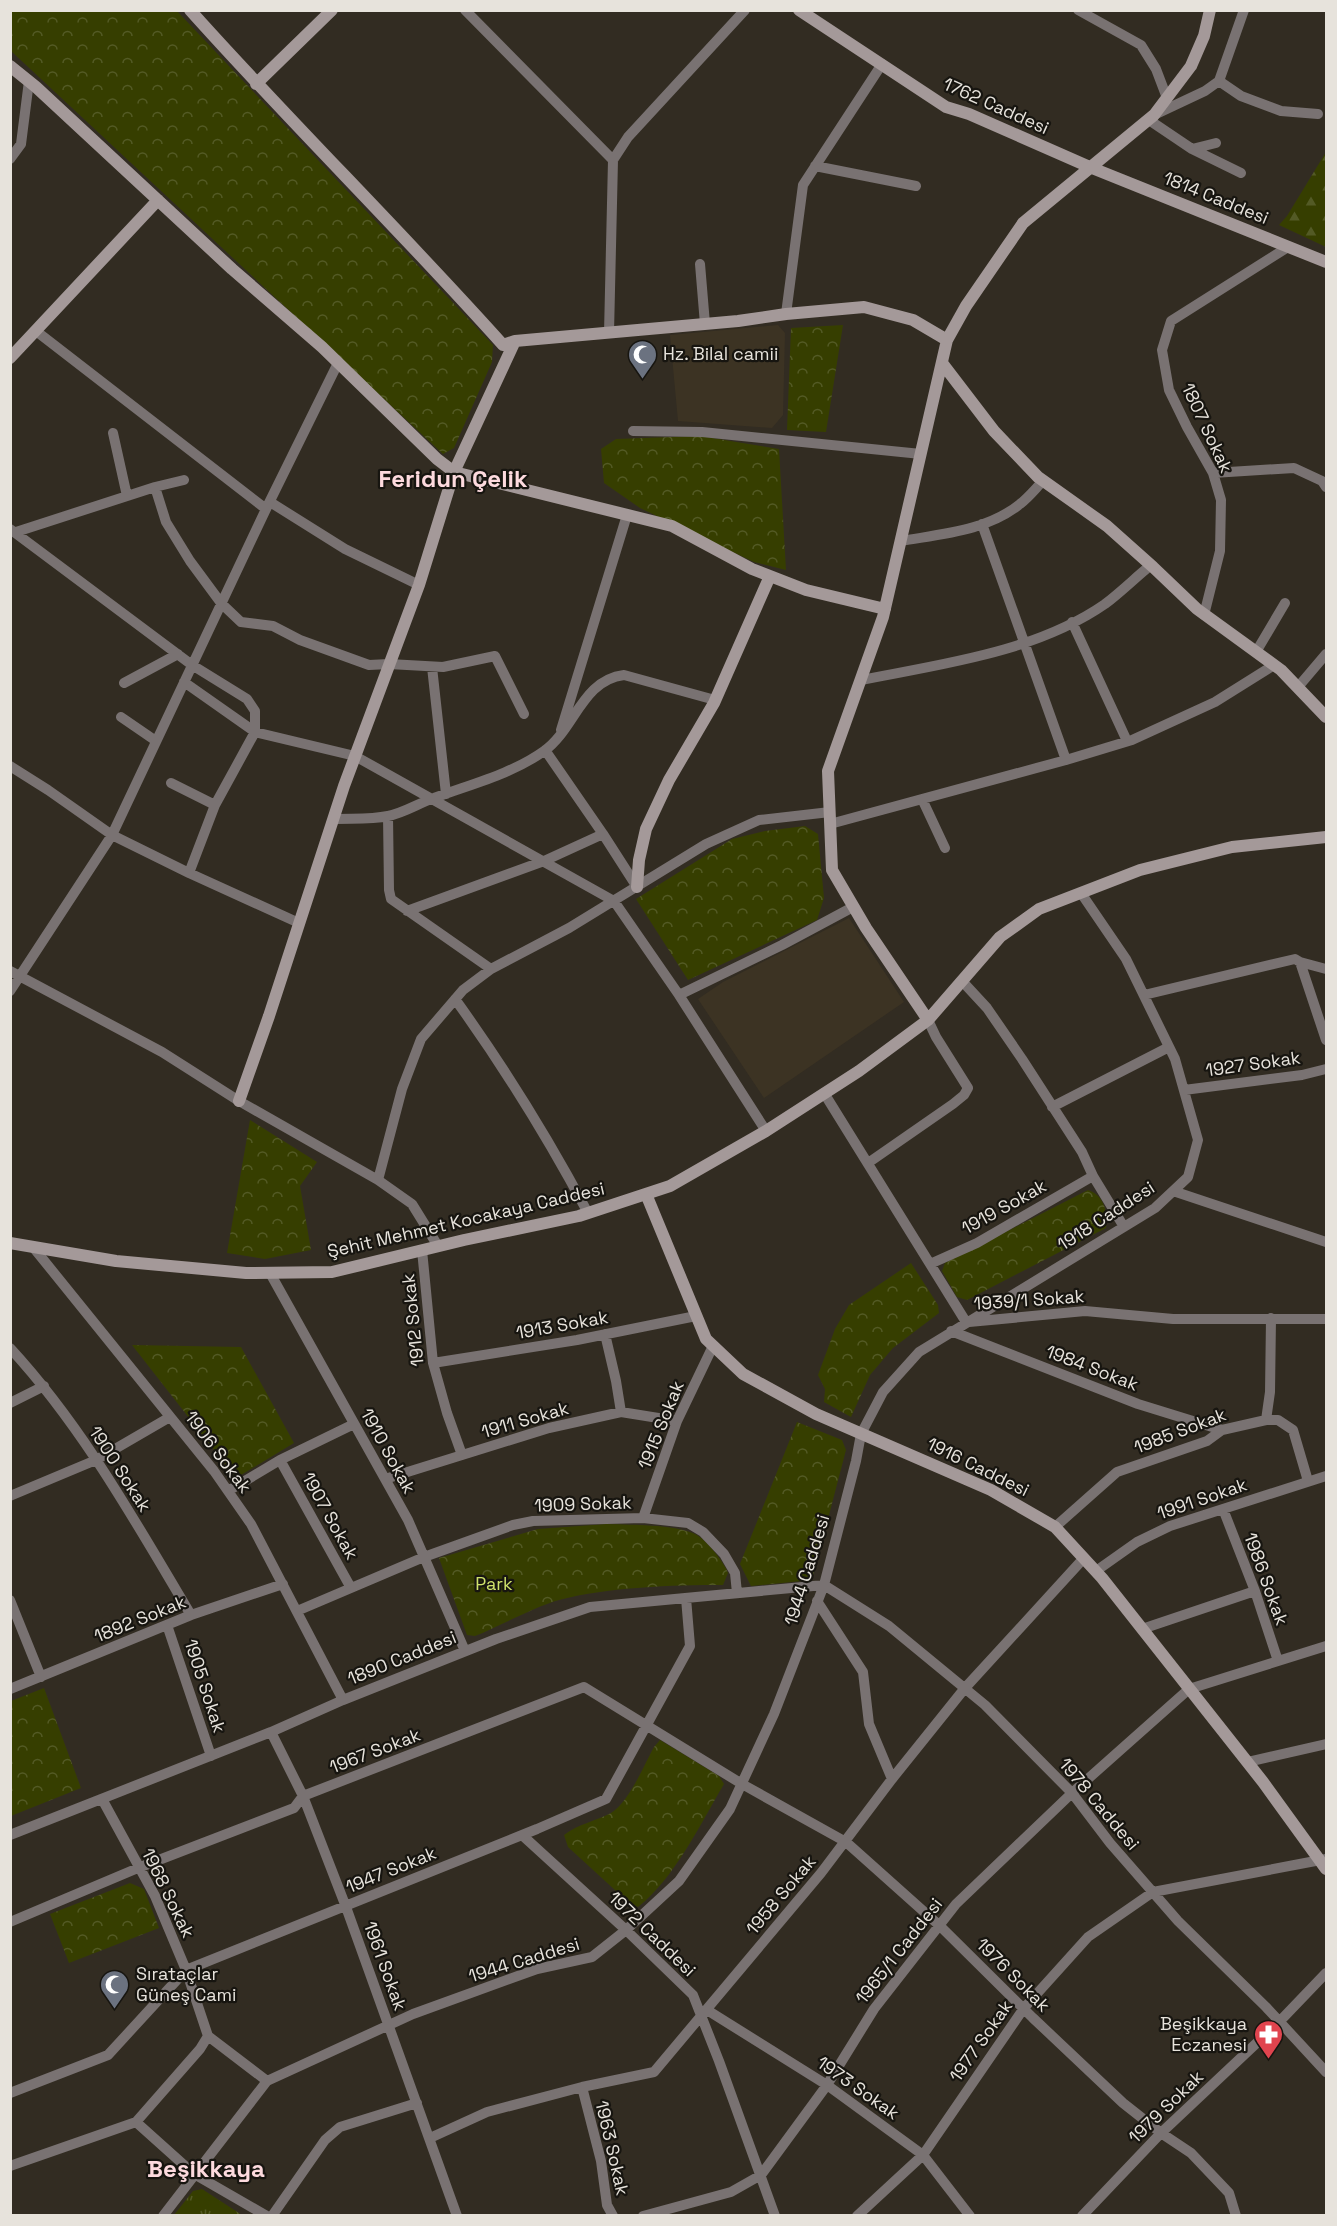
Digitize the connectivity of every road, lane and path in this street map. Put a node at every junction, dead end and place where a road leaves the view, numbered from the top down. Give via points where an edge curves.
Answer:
1 (190, 10) edge
2 (332, 10) edge
3 (465, 10) edge
4 (745, 10) edge
5 (800, 10) edge
6 (1078, 10) edge
7 (1210, 10) edge
8 (1244, 10) edge
9 (882, 64) junction
10 (10, 66) edge
11 (29, 81) junction
12 (1219, 81) junction
13 (256, 84) junction
14 (1167, 98) junction
15 (1318, 114) dead end
16 (1151, 118) junction
17 (1216, 143) dead end
18 (1192, 149) junction
19 (10, 159) edge
20 (613, 160) junction
21 (816, 166) junction
22 (1092, 168) junction
23 (1241, 174) dead end
24 (916, 186) dead end
25 (158, 200) junction
26 (1288, 247) junction
27 (1326, 262) edge
28 (700, 264) dead end
29 (786, 314) junction
30 (705, 324) junction
31 (36, 331) junction
32 (609, 333) junction
33 (947, 340) junction
34 (515, 341) junction
35 (10, 358) edge
36 (338, 363) junction
37 (942, 363) junction
38 (633, 431) dead end
39 (113, 433) dead end
40 (921, 454) junction
41 (454, 472) junction
42 (1213, 473) junction
43 (184, 480) dead end
44 (1043, 481) junction
45 (154, 487) junction
46 (1326, 487) edge
47 (127, 496) junction
48 (268, 506) junction
49 (627, 515) junction
50 (982, 524) junction
51 (13, 530) edge
52 (901, 542) junction
53 (1151, 565) junction
54 (770, 576) junction
55 (419, 585) junction
56 (221, 603) junction
57 (1285, 603) dead end
58 (885, 609) junction
59 (1204, 615) junction
60 (1072, 622) junction
61 (1024, 642) junction
62 (1256, 652) junction
63 (177, 654) junction
64 (1326, 654) edge
65 (389, 664) junction
66 (192, 665) junction
67 (1274, 665) junction
68 (432, 667) junction
69 (861, 680) junction
70 (184, 682) junction
71 (124, 683) dead end
72 (1298, 687) junction
73 (715, 700) junction
74 (524, 714) dead end
75 (121, 717) dead end
76 (1326, 717) edge
77 (255, 732) junction
78 (559, 734) junction
79 (156, 741) junction
80 (1127, 741) junction
81 (545, 750) junction
82 (355, 756) junction
83 (1066, 760) junction
84 (10, 766) edge
85 (171, 783) dead end
86 (446, 794) junction
87 (432, 799) junction
88 (922, 799) junction
89 (215, 805) junction
90 (388, 816) junction
91 (830, 818) junction
92 (333, 819) junction
93 (603, 834) junction
94 (112, 835) junction
95 (1326, 837) edge
96 (945, 848) dead end
97 (544, 861) junction
98 (189, 873) junction
99 (637, 887) junction
100 (1081, 893) junction
101 (614, 901) junction
102 (853, 907) junction
103 (407, 911) junction
104 (299, 922) junction
105 (1300, 962) junction
106 (491, 969) junction
107 (1326, 969) edge
108 (15, 973) edge
109 (962, 981) junction
110 (10, 991) edge
111 (679, 995) junction
112 (1144, 995) junction
113 (455, 999) junction
114 (928, 1020) junction
115 (1326, 1040) edge
116 (1169, 1047) junction
117 (1326, 1070) edge
118 (1184, 1090) junction
119 (824, 1093) junction
120 (239, 1101) junction
121 (1052, 1107) junction
122 (766, 1131) junction
123 (868, 1163) junction
124 (1093, 1176) junction
125 (378, 1180) junction
126 (1173, 1191) junction
127 (646, 1194) junction
128 (588, 1213) junction
129 (1124, 1227) junction
130 (1326, 1242) edge
131 (10, 1244) edge
132 (438, 1246) junction
133 (33, 1247) junction
134 (422, 1250) junction
135 (930, 1264) junction
136 (270, 1273) junction
137 (696, 1316) junction
138 (1271, 1318) junction
139 (1326, 1319) edge
140 (966, 1322) junction
141 (951, 1331) junction
142 (605, 1334) junction
143 (713, 1346) junction
144 (10, 1348) edge
145 (433, 1363) junction
146 (44, 1386) junction
147 (10, 1402) edge
148 (621, 1412) junction
149 (170, 1417) junction
150 (1266, 1420) junction
151 (676, 1421) junction
152 (354, 1424) junction
153 (1222, 1430) junction
154 (861, 1434) junction
155 (462, 1455) junction
156 (96, 1460) junction
157 (280, 1460) junction
158 (1326, 1476) edge
159 (385, 1479) junction
160 (1308, 1481) junction
161 (228, 1491) junction
162 (10, 1496) edge
163 (1223, 1509) junction
164 (643, 1518) junction
165 (1055, 1527) junction
166 (424, 1557) junction
167 (1084, 1558) junction
168 (1096, 1571) junction
169 (283, 1584) junction
170 (824, 1585) junction
171 (351, 1588) junction
172 (1255, 1591) junction
173 (737, 1593) junction
174 (686, 1598) junction
175 (10, 1600) edge
176 (817, 1601) junction
177 (297, 1611) junction
178 (191, 1615) junction
179 (167, 1625) junction
180 (1142, 1629) junction
181 (1326, 1646) edge
182 (465, 1651) junction
183 (1278, 1661) junction
184 (42, 1677) junction
185 (965, 1688) junction
186 (10, 1689) edge
187 (1189, 1689) junction
188 (343, 1700) junction
189 (646, 1725) junction
190 (271, 1732) junction
191 (1326, 1744) edge
192 (211, 1756) junction
193 (1247, 1762) junction
194 (892, 1779) junction
195 (742, 1784) junction
196 (1072, 1793) junction
197 (303, 1796) junction
198 (102, 1799) junction
199 (10, 1835) edge
200 (522, 1835) junction
201 (846, 1842) junction
202 (1324, 1862) edge
203 (138, 1868) junction
204 (1154, 1892) junction
205 (346, 1907) junction
206 (10, 1922) edge
207 (940, 1926) junction
208 (626, 1930) junction
209 (186, 1970) junction
210 (1326, 1973) edge
211 (1024, 2008) junction
212 (704, 2013) junction
213 (1280, 2021) junction
214 (388, 2024) junction
215 (208, 2036) junction
216 (1326, 2072) edge
217 (267, 2081) junction
218 (827, 2085) junction
219 (582, 2087) junction
220 (10, 2092) edge
221 (417, 2103) junction
222 (136, 2122) junction
223 (1161, 2133) junction
224 (430, 2139) junction
225 (923, 2155) junction
226 (10, 2166) edge
227 (194, 2174) junction
228 (761, 2175) junction
229 (163, 2216) edge
230 (267, 2216) edge
231 (272, 2216) edge
232 (457, 2216) edge
233 (613, 2216) edge
234 (642, 2216) edge
235 (775, 2216) edge
236 (857, 2216) edge
237 (970, 2216) edge
238 (1082, 2216) edge
239 (1236, 2216) edge

1 - 13 street
2 - 13 street
3 - 20 street
4 - 20 street via 628,137
5 - 9 street, 1762 Caddesi
6 - 14 street via 1141,45
7 - 14 street via 1191,66
8 - 12 street
9 - 21 street
9 - 22 street, 1762 Caddesi via 946,107
10 - 11 street
11 - 19 street via 21,144
11 - 25 street
12 - 15 street via 1241,96 1281,111
12 - 16 street
13 - 34 street via 503,345
14 - 16 street
16 - 18 street
16 - 22 street
17 - 18 street
18 - 23 street
20 - 32 street
21 - 24 street
21 - 29 street via 803,185
22 - 26 street, 1814 Caddesi
22 - 33 street via 1023,223
25 - 31 street
25 - 36 street
26 - 27 street, 1814 Caddesi
26 - 42 street, 1807 Sokak via 1171,321 1162,350 1169,390
28 - 30 street
29 - 30 street
29 - 33 street via 864,308 913,320
30 - 32 street
31 - 35 street
31 - 48 street
32 - 34 street
33 - 37 street
34 - 41 street
36 - 41 street
36 - 48 street
37 - 40 street
37 - 44 street via 994,431
38 - 40 street via 702,432
39 - 47 street
40 - 52 street
41 - 49 street
41 - 55 street
42 - 46 street via 1294,468 1322,481
42 - 59 street, 1807 Sokak via 1221,500 1220,551
43 - 45 street
44 - 50 street via 1020,504
44 - 53 street via 1107,526
45 - 47 street
45 - 56 street via 166,522
47 - 51 street
48 - 55 street
48 - 56 street
49 - 54 street via 672,526
49 - 78 street
50 - 52 street
50 - 61 street
51 - 63 street
52 - 58 street
53 - 59 street
53 - 60 street via 1105,604
54 - 58 street via 806,590
54 - 73 street
55 - 65 street
56 - 65 street via 241,622 273,626 369,665
56 - 66 street
57 - 62 street
58 - 69 street
59 - 62 street
60 - 61 street
60 - 80 street
61 - 69 street via 984,656
61 - 83 street
62 - 67 street
63 - 66 street
63 - 71 street
64 - 72 street
65 - 68 street
65 - 82 street
66 - 70 street
66 - 77 street via 247,699 255,711
67 - 72 street
67 - 80 street via 1215,702
68 - 74 street via 495,656
68 - 86 street
69 - 91 street via 828,771
70 - 77 street
70 - 79 street
72 - 76 street
73 - 78 street via 624,675 615,676 591,691
73 - 99 street via 646,829
75 - 79 street
77 - 82 street
77 - 89 street
78 - 81 street
79 - 94 street
80 - 83 street
81 - 86 street via 518,766
81 - 93 street
82 - 87 street
82 - 92 street
83 - 88 street
84 - 94 street
85 - 89 street
86 - 87 street
87 - 90 street
87 - 97 street
88 - 91 street
88 - 96 street
89 - 98 street
90 - 92 street
90 - 103 street via 388,890 391,899
91 - 99 street via 759,820 706,844
91 - 102 street via 831,870
92 - 104 street
93 - 97 street
93 - 99 street
94 - 98 street
94 - 108 street
95 - 100 street, Şehit Mehmet Kocakaya Caddesi via 1232,848 1140,870
97 - 101 street
97 - 103 street
98 - 104 street
99 - 101 street
100 - 109 street, Şehit Mehmet Kocakaya Caddesi via 1039,909 999,936
100 - 112 street, 1918 Caddesi via 1126,958
101 - 106 street
101 - 111 street
102 - 111 street
102 - 114 street
103 - 106 street
104 - 120 street
105 - 107 street
105 - 112 street via 1290,960
105 - 115 street
106 - 113 street
108 - 110 street
108 - 120 street via 162,1052
109 - 114 street, Şehit Mehmet Kocakaya Caddesi
109 - 121 street via 987,1008
111 - 122 street
112 - 116 street, 1918 Caddesi
113 - 125 street via 421,1039 402,1089
113 - 128 street via 499,1060
114 - 119 street, Şehit Mehmet Kocakaya Caddesi
114 - 123 street via 968,1088 953,1104
116 - 118 street, 1918 Caddesi
116 - 121 street
117 - 118 street, 1927 Sokak
118 - 126 street, 1918 Caddesi via 1198,1140 1188,1177
119 - 122 street, Şehit Mehmet Kocakaya Caddesi
119 - 123 street, 1939/1 Sokak
120 - 125 street
121 - 124 street
122 - 127 street, Şehit Mehmet Kocakaya Caddesi via 670,1186
123 - 135 street, 1939/1 Sokak
124 - 129 street
124 - 135 street, 1919 Sokak via 977,1243
125 - 132 street via 412,1204
126 - 129 street, 1918 Caddesi via 1155,1208
126 - 130 street
127 - 128 street, Şehit Mehmet Kocakaya Caddesi
127 - 137 street, 1916 Caddesi
128 - 132 street, Şehit Mehmet Kocakaya Caddesi
129 - 140 street, 1918 Caddesi
131 - 133 street, Şehit Mehmet Kocakaya Caddesi
132 - 134 street, Şehit Mehmet Kocakaya Caddesi
133 - 136 street, Şehit Mehmet Kocakaya Caddesi via 116,1261
133 - 149 street, 1906 Sokak
134 - 136 street, Şehit Mehmet Kocakaya Caddesi via 332,1272
134 - 145 street, 1912 Sokak
135 - 140 street, 1939/1 Sokak
136 - 152 street, 1910 Sokak
137 - 142 street, 1913 Sokak
137 - 143 street, 1916 Caddesi
138 - 139 street, 1939/1 Sokak
138 - 140 street, 1939/1 Sokak via 1173,1318 1085,1311
138 - 150 street
140 - 141 street, 1918 Caddesi
141 - 153 street, 1984 Sokak via 1138,1404
141 - 154 street, 1918 Caddesi via 919,1352 883,1392
142 - 145 street, 1913 Sokak
142 - 148 street
143 - 151 street, 1915 Sokak
143 - 154 street, 1916 Caddesi via 743,1374
144 - 146 street, 1900 Sokak
145 - 155 street, 1912 Sokak
146 - 147 street
146 - 156 street, 1900 Sokak
148 - 151 street, 1911 Sokak
148 - 155 street, 1911 Sokak via 549,1428
149 - 156 street
149 - 161 street, 1906 Sokak
150 - 153 street, 1985 Sokak
150 - 160 street via 1278,1420 1293,1430
151 - 164 street, 1915 Sokak
152 - 157 street
152 - 159 street, 1910 Sokak
153 - 165 street, 1985 Sokak via 1207,1442 1117,1472
154 - 165 street, 1916 Caddesi via 991,1490
154 - 170 street, 1944 Caddesi
155 - 159 street, 1911 Sokak
156 - 162 street
156 - 178 street, 1900 Sokak
157 - 161 street
157 - 171 street, 1907 Sokak
158 - 160 street, 1991 Sokak
159 - 166 street, 1910 Sokak
160 - 163 street, 1991 Sokak
161 - 169 street, 1906 Sokak
163 - 168 street, 1991 Sokak via 1170,1526 1137,1542
163 - 172 street, 1986 Sokak
164 - 166 street, 1909 Sokak via 533,1521
164 - 173 street, 1909 Sokak via 688,1523 703,1532 724,1554 735,1573
165 - 167 street, 1916 Caddesi
166 - 171 street, 1909 Sokak
166 - 182 street, 1910 Sokak
167 - 168 street, 1916 Caddesi
167 - 185 street, 1958 Sokak
168 - 180 street, 1916 Caddesi
169 - 177 street, 1906 Sokak
169 - 178 street, 1892 Sokak
170 - 173 street, 1890 Caddesi
170 - 176 street, 1944 Caddesi
170 - 185 street, 1978 Caddesi via 890,1626
171 - 177 street, 1909 Sokak
172 - 180 street
172 - 183 street, 1986 Sokak
173 - 174 street, 1890 Caddesi
174 - 182 street, 1890 Caddesi via 590,1607
174 - 189 street, 1947 Sokak via 690,1646
175 - 184 street
176 - 194 street via 863,1672 869,1724
176 - 195 street, 1944 Caddesi
177 - 188 street, 1906 Sokak
178 - 179 street, 1892 Sokak
179 - 184 street, 1892 Sokak
179 - 192 street, 1905 Sokak
180 - 187 street, 1916 Caddesi
181 - 183 street
182 - 188 street, 1890 Caddesi
183 - 187 street
184 - 186 street, 1892 Sokak
185 - 194 street, 1958 Sokak
185 - 196 street, 1978 Caddesi
187 - 193 street, 1916 Caddesi
187 - 196 street, 1965/1 Caddesi
188 - 190 street, 1890 Caddesi
189 - 195 street, 1967 Sokak
189 - 197 street, 1967 Sokak via 584,1687
189 - 200 street, 1947 Sokak via 606,1798
190 - 192 street, 1890 Caddesi
190 - 197 street, 1961 Sokak
191 - 193 street
192 - 198 street, 1890 Caddesi
193 - 202 street, 1916 Caddesi
194 - 201 street, 1958 Sokak
195 - 201 street, 1976 Sokak
195 - 208 street, 1944 Caddesi via 730,1809 679,1881
196 - 204 street, 1978 Caddesi
196 - 207 street, 1965/1 Caddesi via 956,1904
197 - 203 street, 1967 Sokak via 294,1808
197 - 205 street, 1961 Sokak
198 - 199 street, 1890 Caddesi
198 - 203 street, 1968 Sokak
200 - 205 street, 1947 Sokak
200 - 208 street, 1972 Caddesi
201 - 207 street, 1976 Sokak
201 - 212 street, 1958 Sokak
202 - 204 street, 1977 Sokak
203 - 206 street, 1967 Sokak
203 - 209 street, 1968 Sokak via 155,1896
204 - 211 street, 1977 Sokak via 1088,1937
204 - 213 street, 1978 Caddesi via 1178,1921
205 - 209 street, 1947 Sokak
205 - 214 street, 1961 Sokak
207 - 211 street, 1976 Sokak
207 - 218 street, 1965/1 Caddesi via 874,2008
208 - 212 street, 1972 Caddesi via 693,1995
208 - 214 street, 1944 Caddesi via 592,1957 537,1970
209 - 215 street, 1968 Sokak
209 - 220 street, 1947 Sokak via 108,2055
210 - 213 street, 1979 Sokak
211 - 223 street, 1976 Sokak via 1123,2103
211 - 225 street, 1977 Sokak
212 - 218 street, 1973 Sokak
212 - 219 street, 1958 Sokak via 654,2072
212 - 228 street, 1972 Caddesi
213 - 216 street, 1978 Caddesi
213 - 223 street, 1979 Sokak
214 - 217 street, 1944 Caddesi
214 - 221 street, 1961 Sokak
215 - 217 street
215 - 222 street
217 - 227 street, 1944 Caddesi
218 - 225 street, 1973 Sokak
218 - 228 street, 1965/1 Caddesi
219 - 224 street, 1958 Sokak via 488,2112
219 - 233 street, 1963 Sokak via 601,2161 607,2205
221 - 224 street, 1961 Sokak
221 - 231 street via 340,2127 325,2140
222 - 226 street
222 - 227 street
223 - 238 street, 1979 Sokak
223 - 239 street, 1976 Sokak via 1191,2153 1229,2193
224 - 232 street, 1961 Sokak
225 - 236 street, 1977 Sokak
225 - 237 street, 1973 Sokak
227 - 229 street, 1944 Caddesi
227 - 230 street
228 - 234 street, 1965/1 Caddesi via 731,2192
228 - 235 street, 1972 Caddesi

